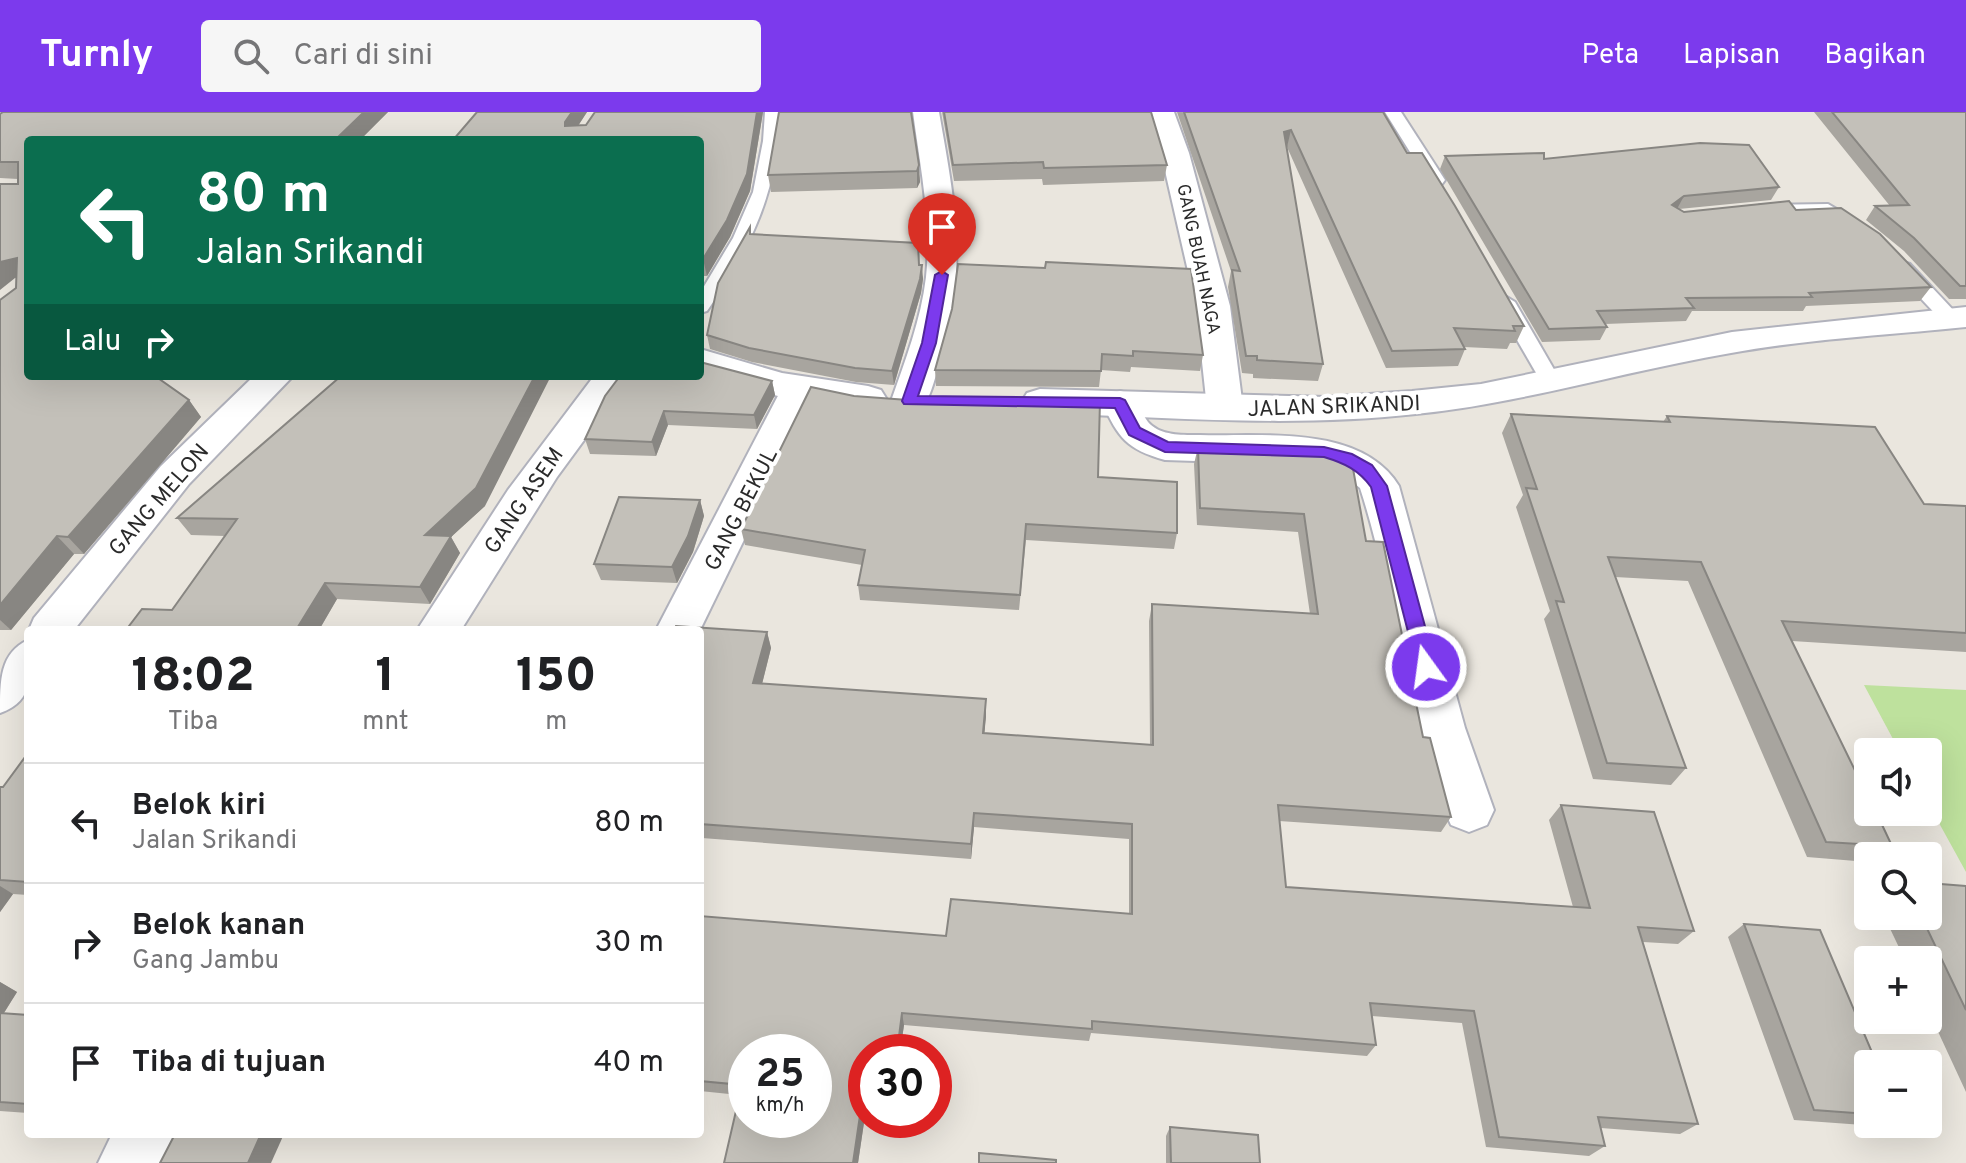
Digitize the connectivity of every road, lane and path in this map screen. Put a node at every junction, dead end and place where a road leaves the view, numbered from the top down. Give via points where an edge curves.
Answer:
1 (773, 112) edge
2 (926, 112) edge
3 (1161, 112) edge
4 (1393, 112) edge
5 (1446, 196) edge
6 (1735, 212) edge
7 (1870, 238) edge
8 (1891, 257) edge
9 (1493, 282) edge
10 (704, 301) edge
11 (1957, 317) edge
12 (704, 361) edge
13 (1549, 378) junction
14 (271, 380) edge
15 (610, 380) edge
16 (800, 388) junction
17 (1001, 401) edge
18 (1120, 403) junction
19 (1225, 408) junction
20 (52, 626) edge
21 (441, 626) edge
22 (680, 626) edge
23 (24, 663) edge
24 (0, 694) edge
25 (1469, 810) dead end
26 (144, 1138) edge
27 (129, 1163) edge

1 - 10 lane via 757,211
2 - 16 street via 941,219 942,275 925,401
3 - 19 street, GANG BUAH NAGA via 1213,306
4 - 5 lane
6 - 7 lane via 1828,209
8 - 11 lane
9 - 13 lane
11 - 13 street, JALAN SRIKANDI via 1732,342
12 - 16 street
13 - 19 street, JALAN SRIKANDI via 1481,395 1412,403
14 - 20 street, GANG MELON via 175,475
15 - 21 street, GANG ASEM via 492,544
16 - 22 street, GANG BEKUL
17 - 18 street, JALAN SRIKANDI
18 - 19 street, JALAN SRIKANDI
18 - 25 street via 1134,431 1165,447 1324,452 1367,469 1379,486 1442,728
23 - 24 street
26 - 27 street

